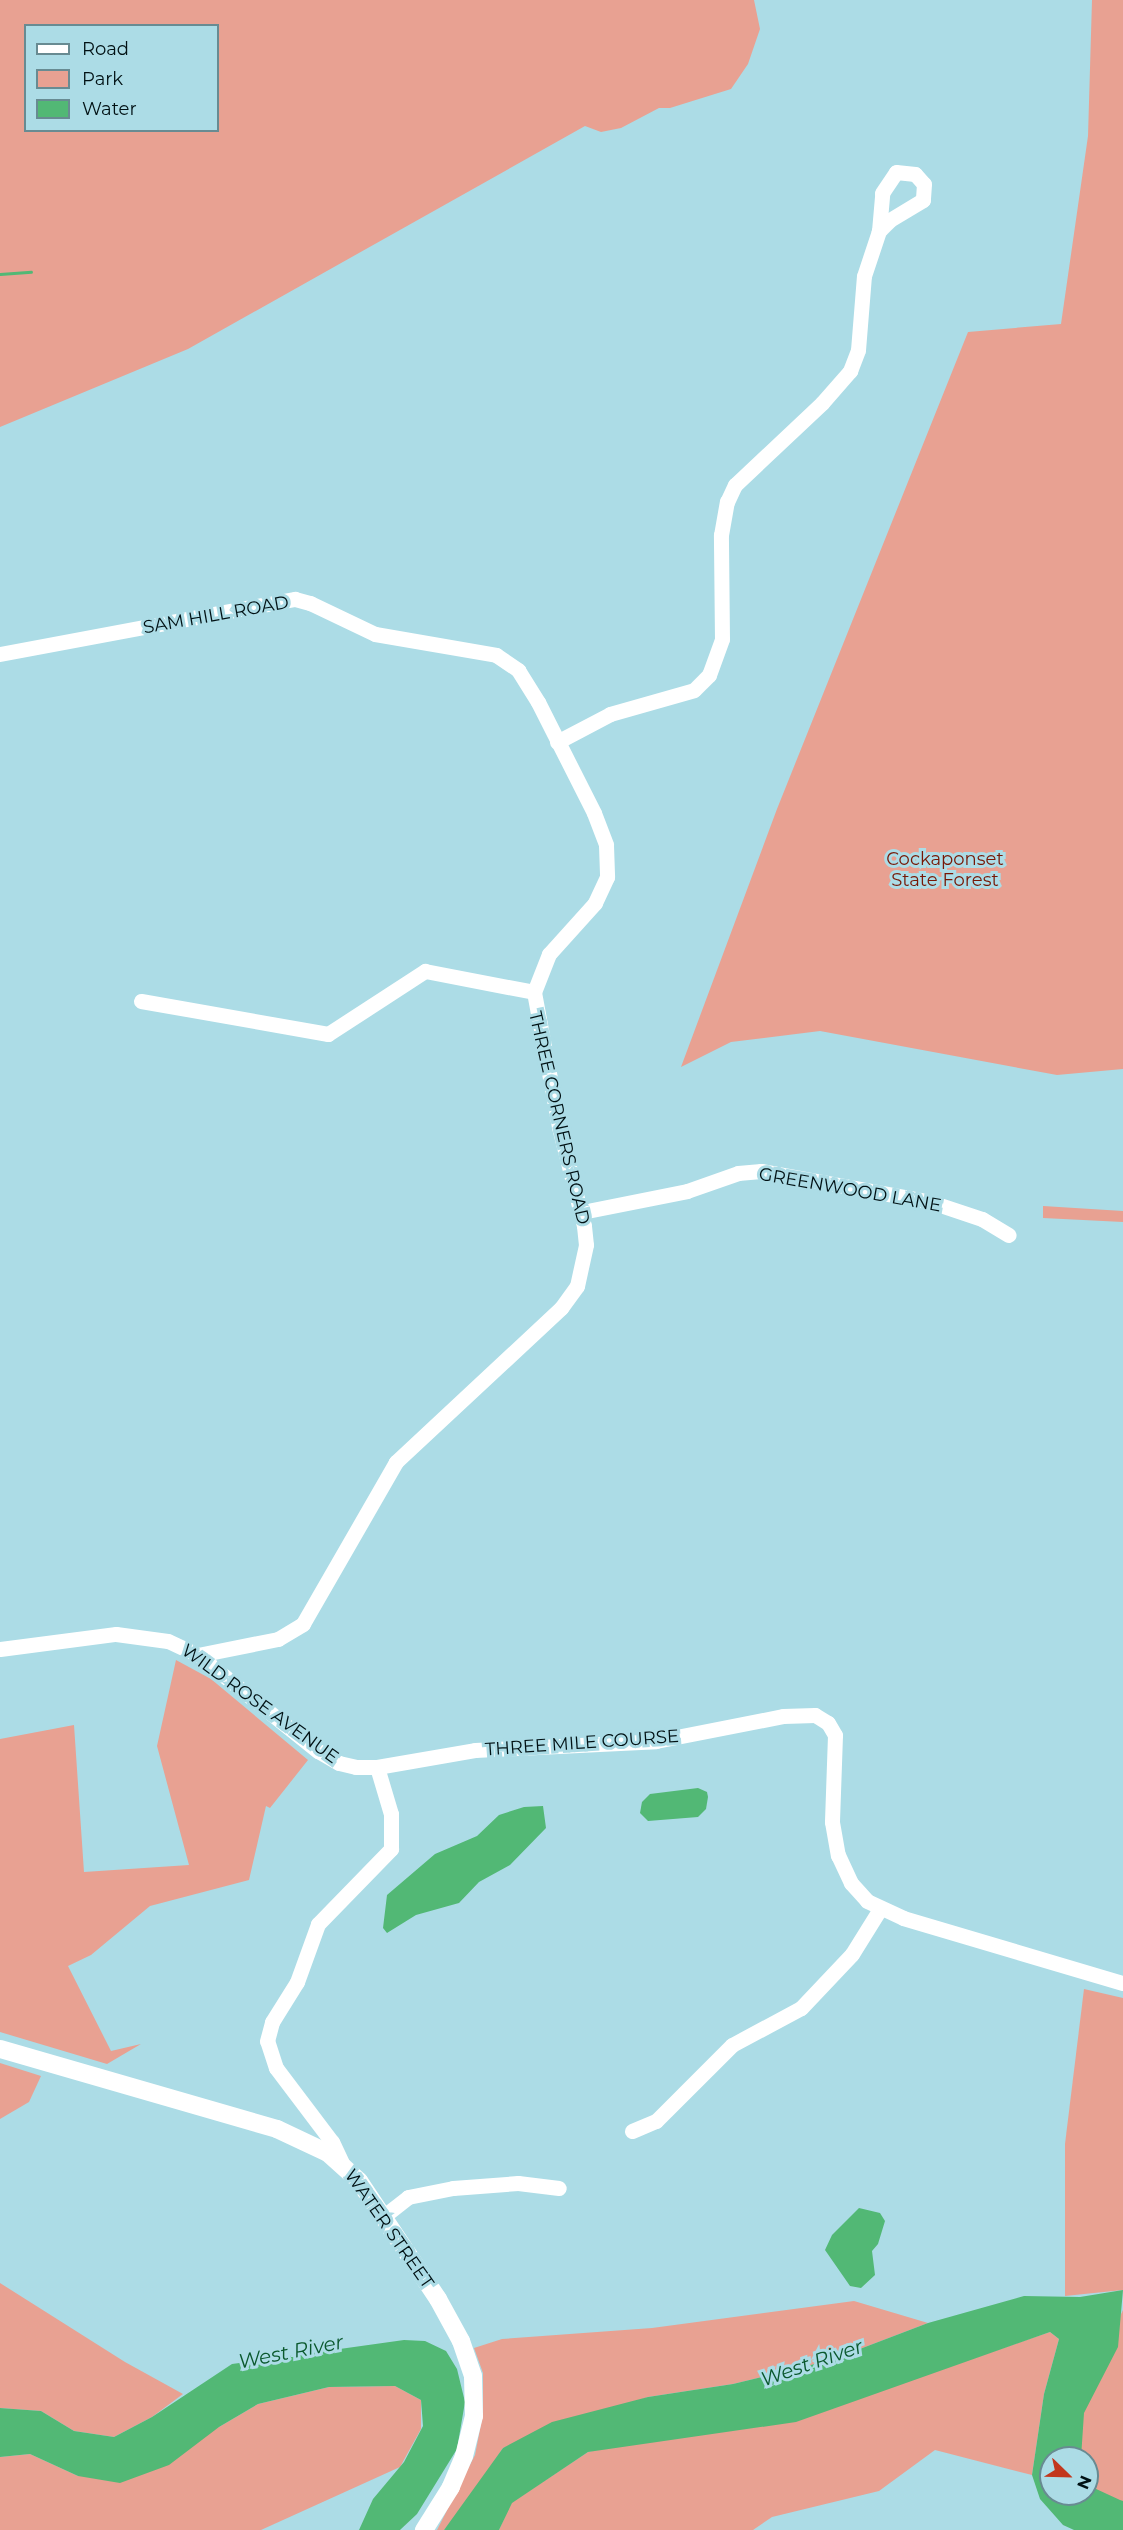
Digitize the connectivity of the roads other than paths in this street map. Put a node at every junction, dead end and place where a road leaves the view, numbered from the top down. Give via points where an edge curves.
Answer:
1 (879, 231) dead end
2 (0, 654) edge
3 (557, 742) junction
4 (534, 992) junction
5 (141, 1001) dead end
6 (582, 1212) junction
7 (1009, 1235) dead end
8 (0, 1649) edge
9 (198, 1655) junction
10 (377, 1767) junction
11 (880, 1909) junction
12 (1123, 1983) edge
13 (0, 2049) edge
14 (632, 2131) dead end
15 (342, 2163) junction
16 (559, 2188) dead end
17 (384, 2216) junction
18 (424, 2530) edge

1 - 3 street via 864,276 858,350 850,371 822,403 735,485 727,502 721,535 722,639 709,675 694,690 610,714
2 - 3 street, SAM HILL ROAD via 303,600 375,634 502,658 519,670
3 - 4 street, THREE CORNERS ROAD via 601,829 607,877 588,914 549,954
4 - 5 street via 425,971 328,1034
4 - 6 street, THREE CORNERS ROAD via 559,1127
6 - 7 street, GREENWOOD LANE via 687,1191 738,1173 761,1171 931,1202 982,1220
6 - 9 street, THREE CORNERS ROAD via 584,1265 571,1297 396,1462 303,1624 278,1639
8 - 9 street, WILD ROSE AVENUE via 125,1634 168,1641
9 - 10 street, WILD ROSE AVENUE via 329,1758 348,1766
10 - 11 street, THREE MILE COURSE via 475,1750 656,1741 783,1716 815,1715 828,1723 835,1735 832,1822 838,1855 857,1892
10 - 15 street via 393,1822 391,1849 318,1924 297,1982 272,2022 267,2041 276,2068 332,2142
11 - 12 street, THREE MILE COURSE
11 - 14 street via 852,1954 801,2008 732,2045 656,2121
13 - 15 main road, WATER STREET via 277,2129
15 - 17 main road, WATER STREET
16 - 17 street via 518,2183 453,2188 408,2197
17 - 18 main road, WATER STREET via 438,2299 461,2341 472,2376 474,2415 464,2456

